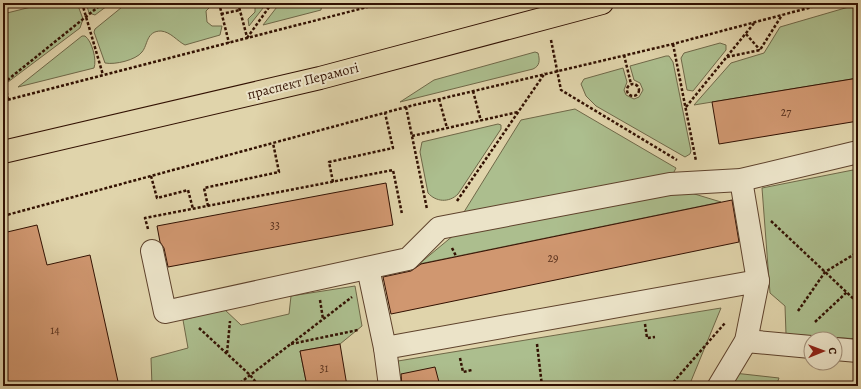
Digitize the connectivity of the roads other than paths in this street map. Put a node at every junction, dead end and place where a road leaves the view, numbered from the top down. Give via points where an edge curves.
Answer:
1 (602, 3) edge
2 (3, 152) edge
3 (858, 152) edge
4 (741, 180) junction
5 (152, 251) road end
6 (370, 275) junction
7 (758, 281) junction
8 (746, 341) junction
9 (803, 346) edge
10 (386, 348) junction
11 (843, 350) edge
12 (858, 351) edge
13 (390, 386) edge
14 (719, 386) edge

1 - 2 main road, праспект Перамогі via 320,78
3 - 4 lane
4 - 6 lane via 670,184 439,228 408,259
4 - 7 lane
5 - 6 lane via 165,312 232,297
6 - 10 lane
7 - 8 lane
7 - 10 lane
8 - 9 lane
8 - 14 lane
10 - 13 lane
11 - 12 lane

